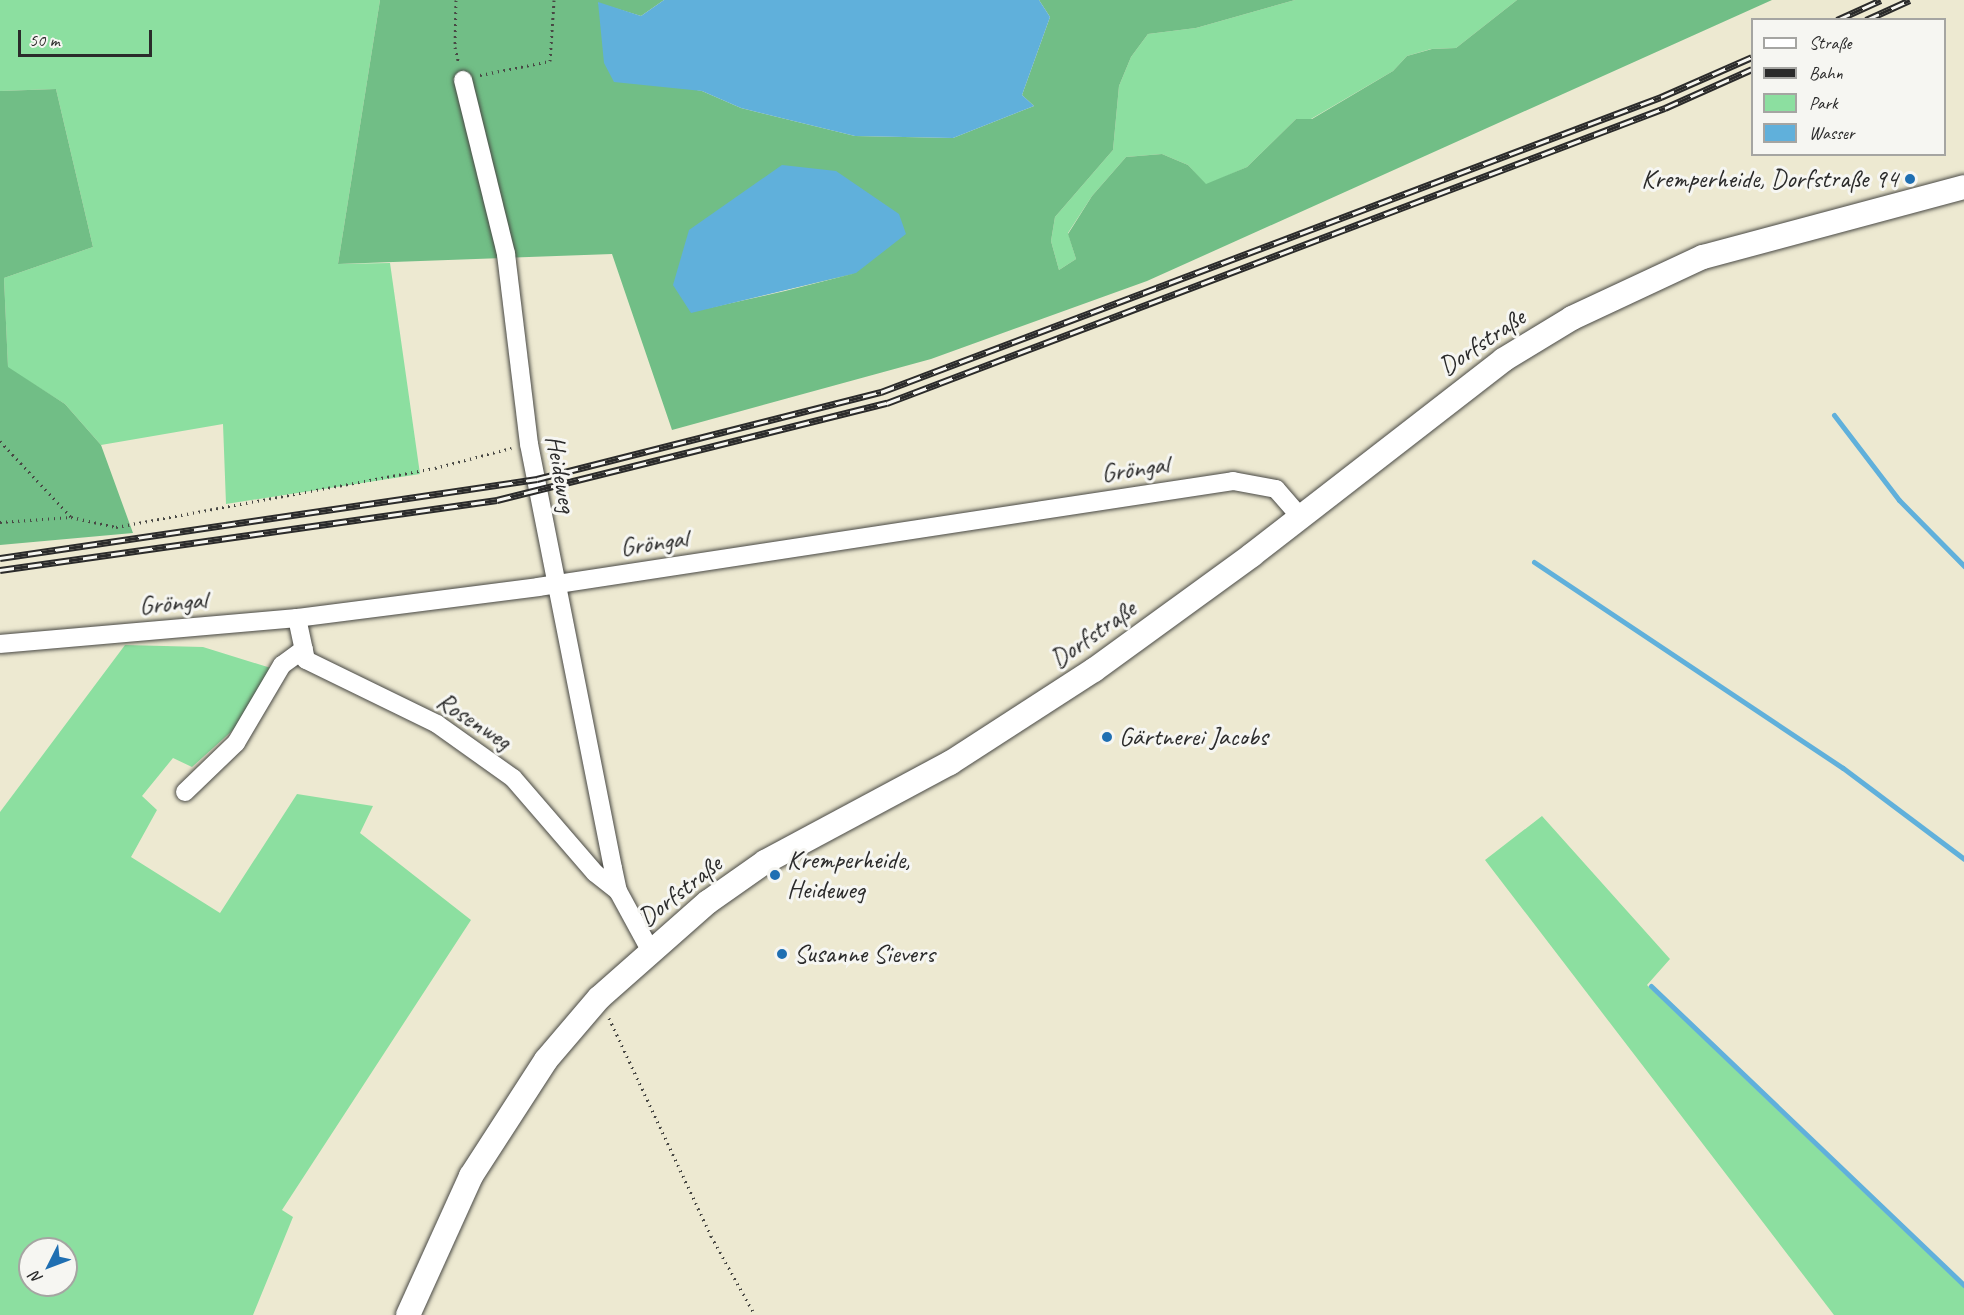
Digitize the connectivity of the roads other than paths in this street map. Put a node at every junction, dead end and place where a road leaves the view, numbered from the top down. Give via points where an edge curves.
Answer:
1 (463, 80) road end
2 (1964, 187) edge
3 (1300, 517) junction
4 (554, 583) junction
5 (297, 618) junction
6 (0, 644) edge
7 (304, 649) junction
8 (185, 792) dead end
9 (618, 891) junction
10 (650, 950) junction
11 (408, 1315) edge

1 - 4 street, Heideweg via 506,254 529,444
2 - 3 main road, Dorfstraße via 1752,242 1703,257 1624,290 1503,360
3 - 4 street, Gröngal via 1276,489 1233,481
3 - 10 main road, Dorfstraße via 1094,670 1017,722 765,862
4 - 5 street, Gröngal
4 - 9 street, Heideweg
5 - 6 street, Gröngal
5 - 7 street
7 - 8 street via 282,665 236,743
7 - 9 street, Rosenweg via 306,660 437,724 513,778 595,873
9 - 10 street, Heideweg
10 - 11 main road, Dorfstraße via 599,998 546,1060 485,1151

